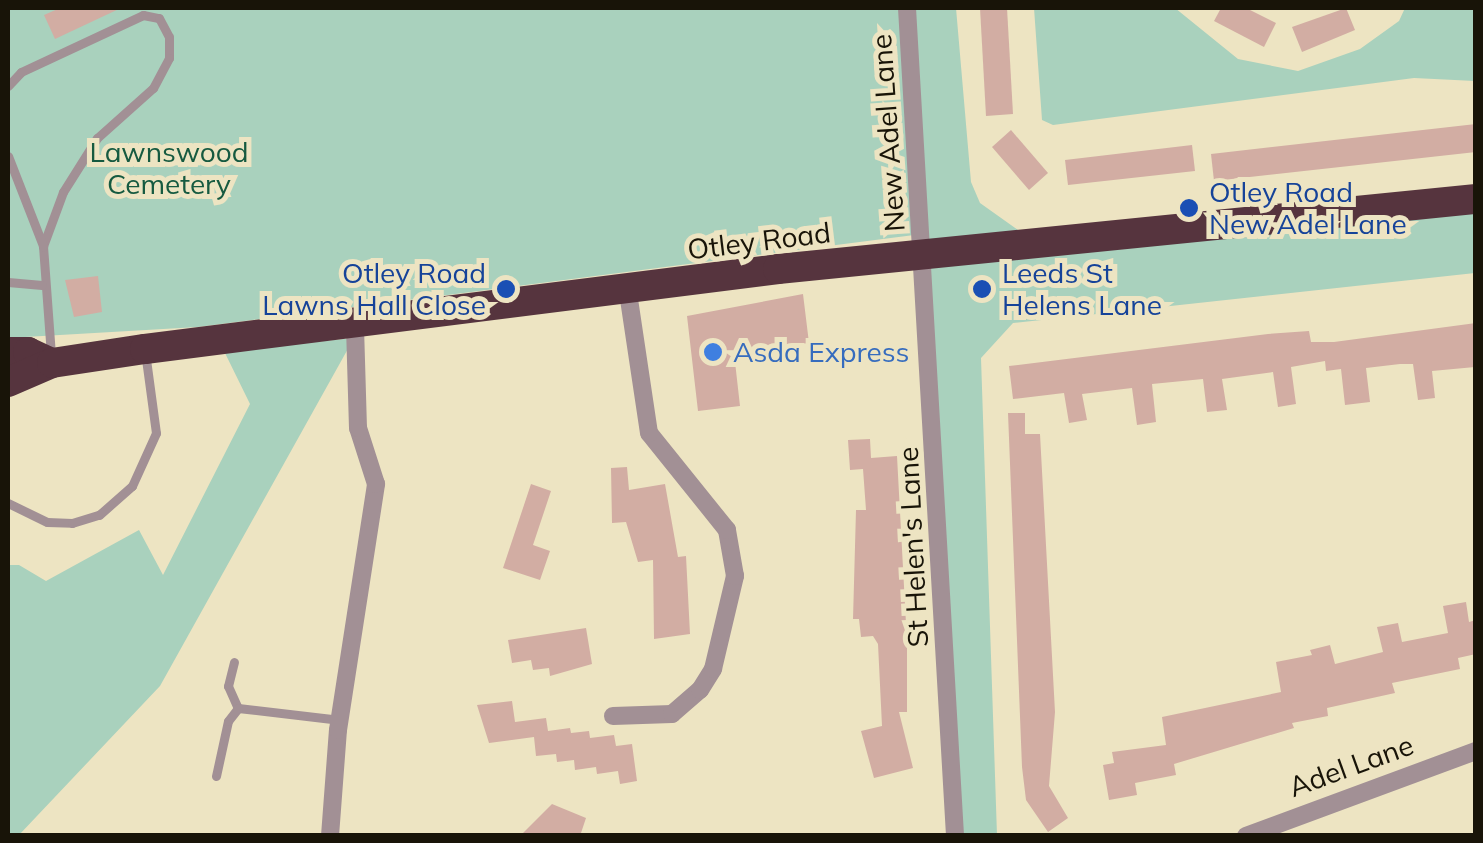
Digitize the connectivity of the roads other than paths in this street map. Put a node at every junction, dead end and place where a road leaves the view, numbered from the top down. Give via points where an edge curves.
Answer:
1 (907, 8) edge
2 (8, 86) edge
3 (8, 156) edge
4 (1476, 200) edge
5 (43, 246) junction
6 (924, 256) junction
7 (8, 282) edge
8 (42, 285) junction
9 (628, 292) junction
10 (355, 325) junction
11 (144, 348) junction
12 (8, 352) edge
13 (52, 362) junction
14 (8, 382) edge
15 (8, 504) edge
16 (234, 662) dead end
17 (238, 708) junction
18 (614, 716) dead end
19 (340, 720) junction
20 (1476, 751) edge
21 (216, 776) dead end
22 (330, 836) edge
23 (955, 836) edge
24 (1246, 836) edge

1 - 6 street, New Adel Lane
2 - 5 lane via 22,72 143,14 159,18 170,37 153,88 97,138 63,192
3 - 5 lane
4 - 6 highway, Otley Road
5 - 8 lane
6 - 9 highway, Otley Road
6 - 23 street, St Helen's Lane
7 - 8 lane
8 - 13 lane
9 - 10 highway, Otley Road
9 - 18 street via 649,433 727,530 735,576 713,669 700,690 672,714
10 - 11 highway, Otley Road
10 - 19 street via 358,428 376,484
11 - 13 highway, Otley Road
11 - 15 lane via 156,433 132,486 99,516 72,523 35,519
12 - 13 highway, Otley Road
13 - 14 highway, Otley Road
16 - 17 lane via 228,686
17 - 19 lane
17 - 21 lane via 228,721
19 - 22 street
20 - 24 street, Adel Lane

